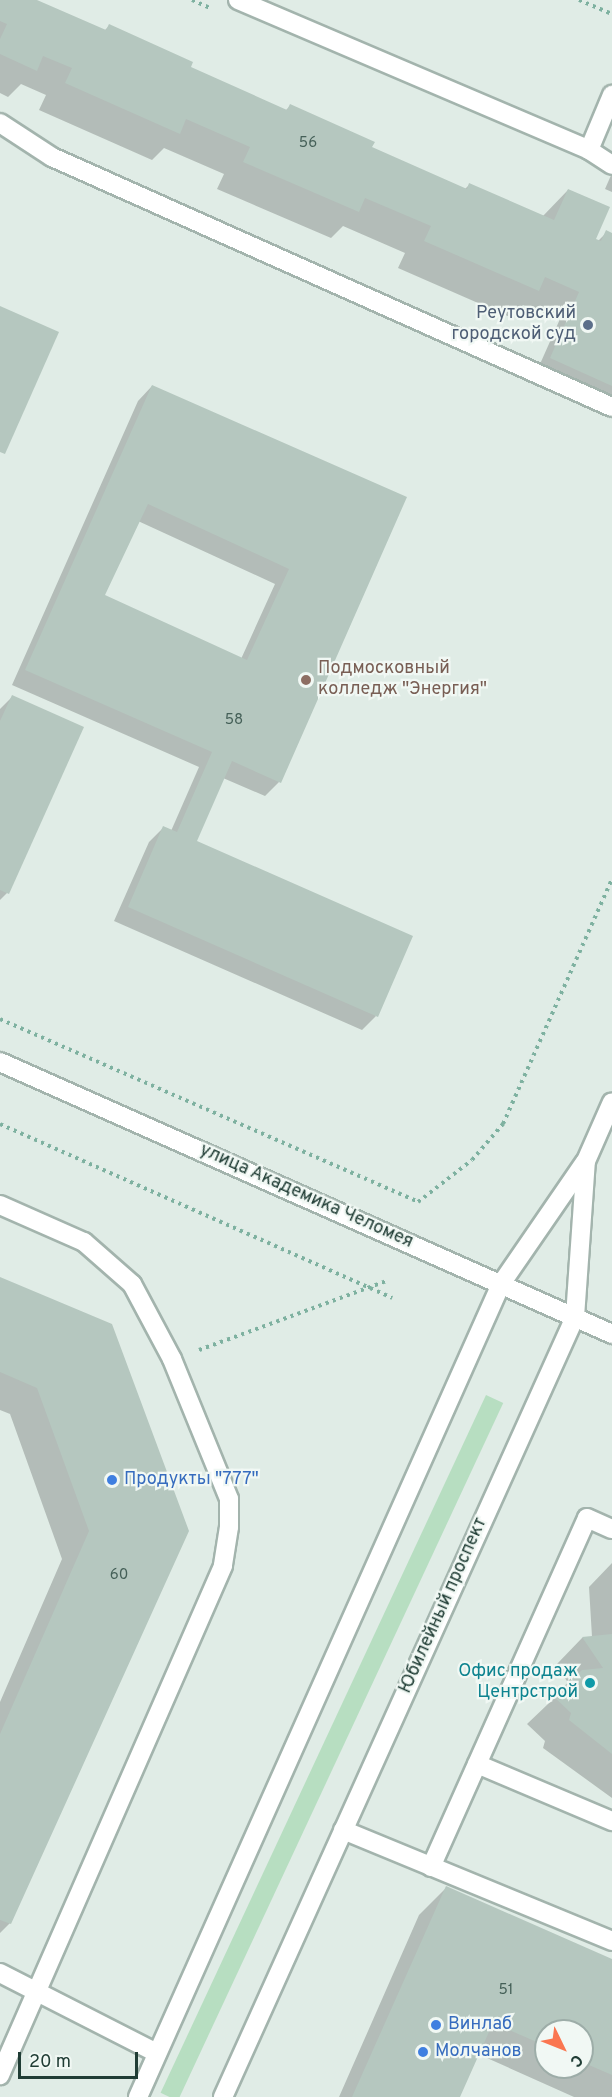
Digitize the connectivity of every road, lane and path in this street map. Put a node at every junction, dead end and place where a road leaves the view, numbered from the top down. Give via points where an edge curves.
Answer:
1 (238, 0) edge
2 (579, 0) edge
3 (612, 14) edge
4 (612, 95) edge
5 (0, 123) edge
6 (589, 150) junction
7 (612, 165) edge
8 (612, 407) edge
9 (612, 879) edge
10 (0, 1019) edge
11 (0, 1062) edge
12 (612, 1102) edge
13 (0, 1124) edge
14 (586, 1161) junction
15 (0, 1205) edge
16 (387, 1281) dead end
17 (501, 1284) junction
18 (366, 1288) junction
19 (392, 1298) dead end
20 (575, 1317) junction
21 (612, 1334) edge
22 (172, 1359) junction
23 (612, 1529) edge
24 (477, 1764) junction
25 (612, 1821) edge
26 (343, 1830) junction
27 (431, 1867) junction
28 (612, 1941) edge
29 (0, 1973) edge
30 (37, 1992) junction
31 (157, 2053) junction
32 (0, 2075) edge
33 (138, 2097) edge
34 (223, 2097) edge

1 - 6 street
2 - 3 path
4 - 6 street
5 - 8 street via 52,157
6 - 7 street
9 - 10 path via 503,1124 472,1160 417,1202
11 - 17 street, улица Академика Челомея
12 - 14 street, Юбилейный проспект
13 - 18 path
14 - 17 street
14 - 20 street, Юбилейный проспект
15 - 22 street via 84,1242 132,1284
16 - 18 path
17 - 20 street, улица Академика Челомея
17 - 31 street
18 - 19 path
18 - 22 path
20 - 21 street, улица Академика Челомея
20 - 26 street, Юбилейный проспект
22 - 30 street via 228,1499 223,1566
23 - 24 street via 587,1518
24 - 25 street
24 - 27 street
26 - 27 street
26 - 34 street, Юбилейный проспект
27 - 28 street
29 - 30 street
30 - 31 street
30 - 32 street
31 - 33 street

